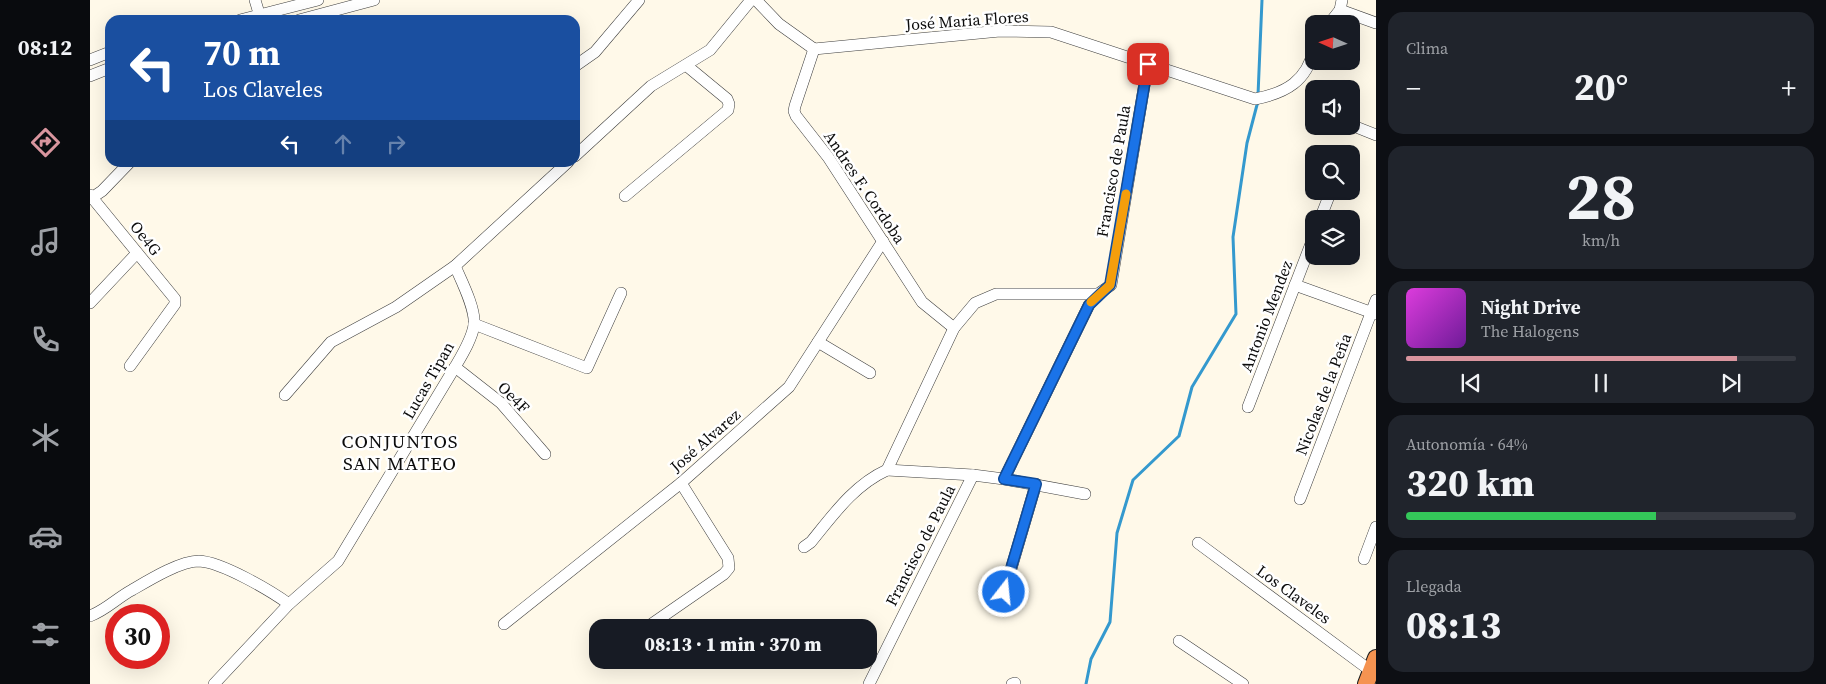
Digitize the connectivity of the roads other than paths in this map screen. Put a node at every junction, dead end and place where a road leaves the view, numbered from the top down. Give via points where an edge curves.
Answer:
1 (255, 0) edge
2 (318, 0) edge
3 (374, 0) edge
4 (639, 0) edge
5 (750, 0) edge
6 (756, 0) edge
7 (1341, 5) edge
8 (259, 15) edge
9 (270, 15) edge
10 (318, 15) edge
11 (1376, 23) edge
12 (814, 49) junction
13 (105, 54) edge
14 (90, 60) edge
15 (580, 62) edge
16 (1148, 64) junction
17 (687, 66) junction
18 (105, 70) edge
19 (1307, 70) edge
20 (90, 76) edge
21 (1360, 129) edge
22 (1376, 135) edge
23 (580, 151) edge
24 (125, 167) edge
25 (563, 167) edge
26 (91, 196) edge
27 (625, 196) dead end
28 (883, 240) junction
29 (137, 253) junction
30 (1305, 259) edge
31 (455, 266) junction
32 (1295, 285) junction
33 (621, 293) dead end
34 (1098, 294) junction
35 (1376, 300) edge
36 (90, 303) edge
37 (1374, 313) edge
38 (474, 324) junction
39 (954, 328) junction
40 (818, 342) junction
41 (130, 366) dead end
42 (455, 367) junction
43 (870, 374) dead end
44 (284, 395) dead end
45 (1248, 407) dead end
46 (545, 454) dead end
47 (887, 470) junction
48 (973, 475) junction
49 (1004, 479) junction
50 (681, 483) junction
51 (1036, 484) junction
52 (1085, 494) dead end
53 (1300, 500) dead end
54 (1376, 526) edge
55 (1198, 543) dead end
56 (804, 548) dead end
57 (1364, 559) dead end
58 (289, 604) junction
59 (999, 610) dead end
60 (90, 616) edge
61 (659, 619) edge
62 (504, 624) dead end
63 (1178, 641) dead end
64 (1371, 671) edge
65 (214, 684) edge
66 (869, 684) edge
67 (1243, 684) edge

1 - 8 street
2 - 9 street
3 - 10 street
4 - 15 street via 595,52
5 - 17 street via 710,50
6 - 12 street via 779,24
7 - 11 street
12 - 16 street, José Maria Flores via 1000,31 1052,32
12 - 28 street, Andres F. Cordoba via 794,111
13 - 14 street
16 - 19 street, José Maria Flores via 1255,99 1272,96 1301,79
16 - 34 street, Francisco de Paula via 1110,285
17 - 23 street via 651,86
17 - 27 street via 727,99 728,110
18 - 20 street
21 - 22 street
24 - 26 street via 102,191
25 - 31 street
26 - 29 street, Oe4G
28 - 39 street, Andres F. Cordoba via 922,302
28 - 40 street, José Alvarez
29 - 36 street
29 - 41 street, Oe4G via 175,299 175,304
30 - 32 street, Antonio Mendez
31 - 38 street via 469,298
31 - 44 street via 396,307 331,342
32 - 37 street
32 - 45 street, Antonio Mendez
33 - 38 street via 587,368
34 - 39 street via 996,294 975,303
34 - 49 street via 1089,305
35 - 37 street, Nicolas de la Peña
37 - 53 street, Nicolas de la Peña
38 - 42 street, Lucas Tipan
39 - 47 street
40 - 43 street
40 - 50 street, José Alvarez via 789,387
42 - 46 street, Oe4F via 501,403
42 - 58 street, Lucas Tipan via 338,561
47 - 48 street
47 - 56 street via 855,490
48 - 49 street
48 - 66 street, Francisco de Paula
49 - 51 street
50 - 61 street via 728,558 729,568
50 - 62 street, José Alvarez
51 - 52 street
51 - 59 street
54 - 57 street
55 - 64 street, Los Claveles
58 - 60 street via 231,572 198,561 182,565 131,590
58 - 65 street, Lucas Tipan
63 - 67 street

